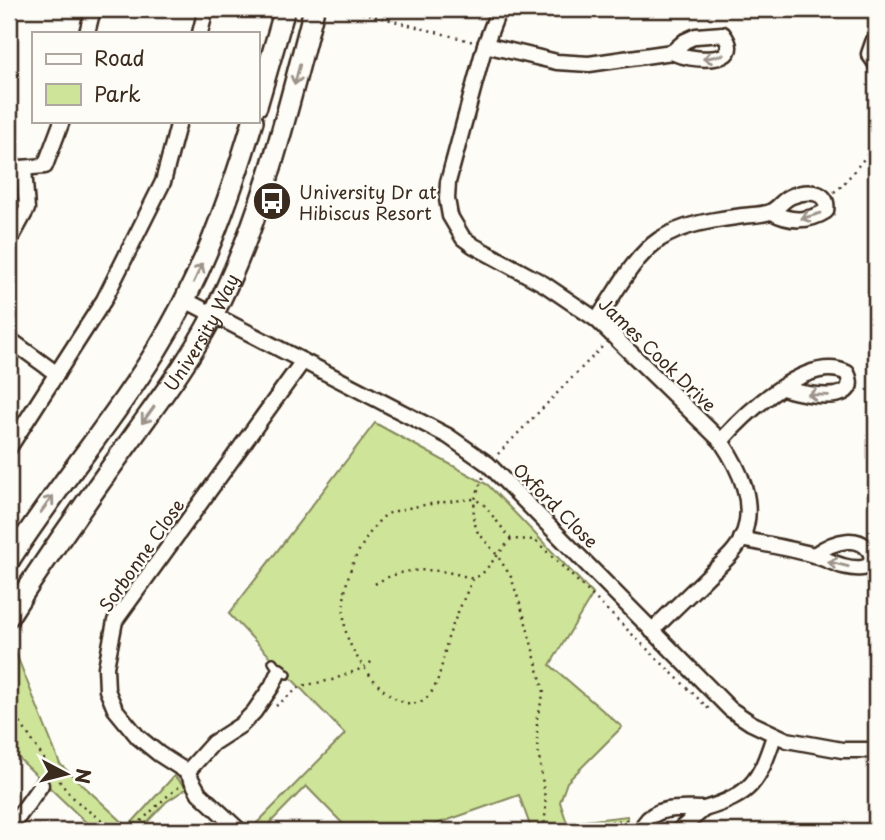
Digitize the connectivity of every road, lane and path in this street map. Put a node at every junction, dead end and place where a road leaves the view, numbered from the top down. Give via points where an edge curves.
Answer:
1 (93, 9) edge
2 (206, 9) edge
3 (285, 9) edge
4 (314, 9) edge
5 (348, 9) edge
6 (499, 9) edge
7 (87, 32) edge
8 (200, 32) edge
9 (876, 34) edge
10 (485, 45) junction
11 (672, 52) dead end
12 (876, 64) edge
13 (259, 99) edge
14 (62, 122) edge
15 (178, 122) edge
16 (253, 122) edge
17 (876, 144) edge
18 (24, 168) junction
19 (9, 169) edge
20 (825, 197) junction
21 (772, 212) junction
22 (9, 242) edge
23 (185, 300) junction
24 (213, 315) junction
25 (597, 320) junction
26 (612, 336) junction
27 (9, 339) edge
28 (303, 361) junction
29 (57, 374) junction
30 (783, 388) dead end
31 (721, 441) junction
32 (9, 448) edge
33 (488, 464) junction
34 (475, 499) junction
35 (741, 538) junction
36 (512, 539) junction
37 (497, 555) junction
38 (814, 555) dead end
39 (9, 561) edge
40 (473, 579) junction
41 (375, 584) dead end
42 (9, 616) edge
43 (652, 631) junction
44 (280, 669) dead end
45 (9, 715) edge
46 (717, 715) dead end
47 (774, 736) junction
48 (876, 750) edge
49 (187, 772) junction
50 (41, 785) dead end
51 (704, 809) junction
52 (644, 828) edge
53 (9, 830) edge
54 (125, 831) edge
55 (240, 831) edge
56 (546, 831) edge
57 (564, 831) edge
58 (678, 831) edge

1 - 7 street
2 - 8 street
3 - 13 main road
4 -> 24 main road, University Way via 263,194
5 - 10 path
6 - 10 street, James Cook Drive
9 - 12 street via 869,54
10 - 11 street via 572,64
10 - 25 street, James Cook Drive via 449,182 450,216 463,238 474,246 544,284
14 - 18 street via 45,166
15 - 29 street via 163,182 104,300
23 -> 16 main road, University Way via 224,211
17 - 20 path via 842,187
18 - 19 street
18 - 22 street via 27,209
20 - 21 street via 793,195
20 -> 21 street via 826,211 818,216 800,219
21 - 25 street via 680,228 658,241 641,257
23 - 24 street, Oxford Close
39 -> 23 main road, University Way via 133,386
24 - 28 street, Oxford Close
24 -> 42 main road, University Way via 181,369
25 - 26 street, James Cook Drive
26 - 31 street, James Cook Drive
26 - 33 path
27 - 29 street
28 - 33 street, Oxford Close via 448,436
28 - 49 street, Sorbonne Close via 115,621 106,667 107,690 115,709 138,737
29 - 32 street
30 - 31 street via 742,417
31 - 35 street, James Cook Drive via 746,492
33 - 34 path
33 - 43 street, Oxford Close
34 - 36 path
34 - 37 path via 472,517 477,531
34 - 40 path via 385,515 348,575 346,632 353,653 374,682 395,699 407,703 431,694
35 - 38 street
35 - 43 street, James Cook Drive via 729,556
36 - 37 path
36 - 46 path via 535,540
37 - 40 path
37 - 56 path via 511,577 544,692 537,742 547,806
40 - 41 path via 413,570
43 - 47 street, Oxford Close via 730,709
44 - 49 street via 254,712 213,743
45 - 54 path via 19,721 63,789 107,825
47 - 48 street, Oxford Close via 820,748
47 - 51 street via 757,778 744,793
49 - 55 street, Sorbonne Close via 199,793
50 - 53 street
51 - 52 street via 660,812 652,815
51 - 58 street
52 - 57 path via 625,820

